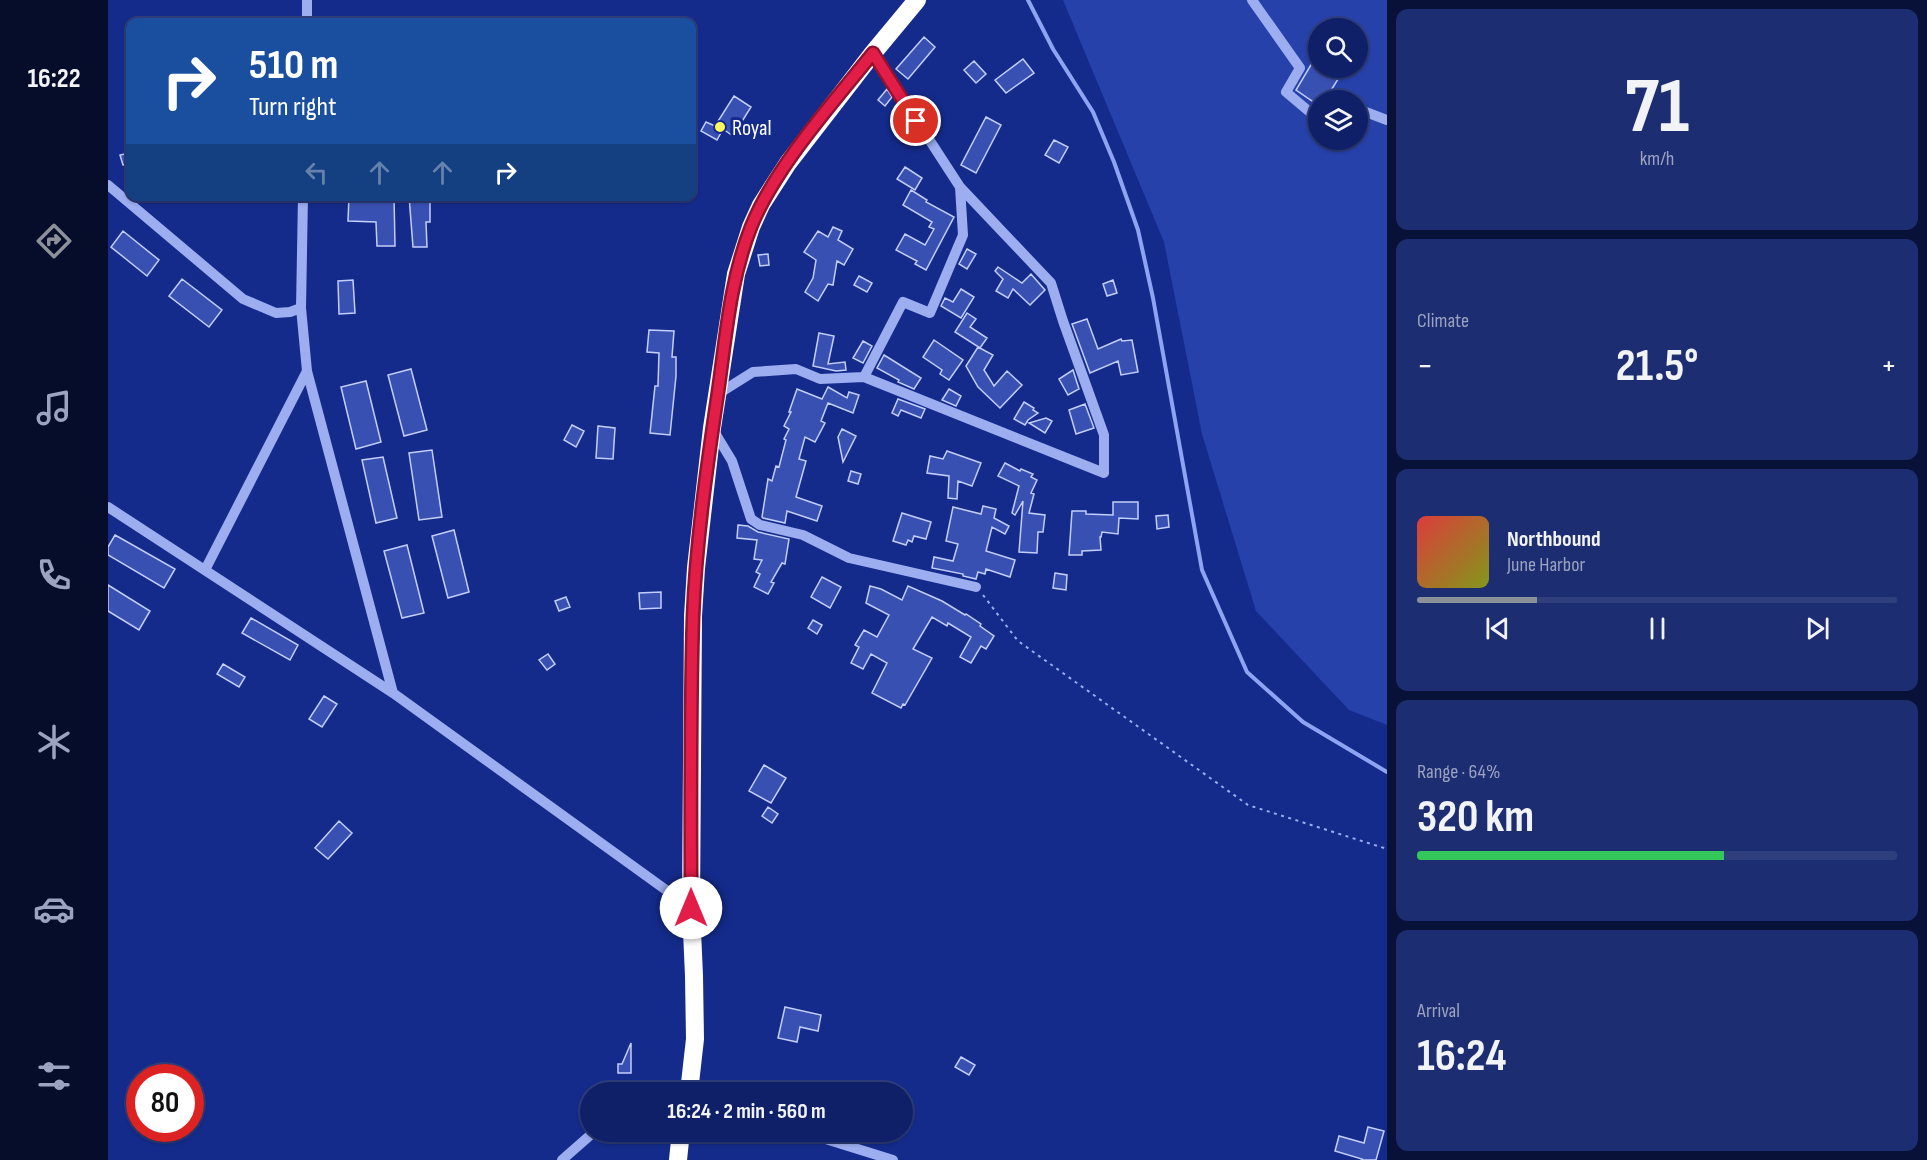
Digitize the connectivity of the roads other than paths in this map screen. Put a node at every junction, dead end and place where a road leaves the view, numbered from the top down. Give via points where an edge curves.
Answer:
1 (307, 0) edge
2 (917, 0) edge
3 (1252, 0) edge
4 (307, 18) edge
5 (873, 53) junction
6 (1308, 111) edge
7 (1368, 113) edge
8 (1387, 120) edge
9 (108, 185) edge
10 (960, 187) junction
11 (126, 200) edge
12 (127, 201) edge
13 (303, 201) edge
14 (301, 308) junction
15 (307, 371) junction
16 (864, 377) junction
17 (718, 394) junction
18 (712, 428) junction
19 (108, 507) edge
20 (205, 570) junction
21 (976, 587) road end
22 (393, 693) junction
23 (691, 908) junction
24 (690, 1082) edge
25 (582, 1142) edge
26 (677, 1142) edge
27 (680, 1142) edge
28 (835, 1142) edge
29 (562, 1160) edge
30 (668, 1160) edge
31 (678, 1160) edge
32 (893, 1160) edge

1 - 4 street
2 - 5 highway
3 - 6 street via 1300,68 1286,92
5 - 10 street
5 - 17 highway via 788,163 756,216 736,274
7 - 8 street
9 - 11 street
10 - 16 street via 963,235 930,313 903,302
10 - 16 street via 1051,283 1104,435 1104,474
12 - 14 street via 243,299 276,313
13 - 14 street
14 - 15 street
15 - 20 street
15 - 22 street
16 - 17 street via 820,379 796,369 753,372
17 - 18 highway
18 - 21 street via 732,461 751,519 760,525 803,535 849,558
18 - 23 highway via 693,616
19 - 20 street
20 - 22 street
22 - 23 street
23 - 24 highway via 695,1039
25 - 29 street
26 - 30 highway
27 - 31 highway
28 - 32 street

